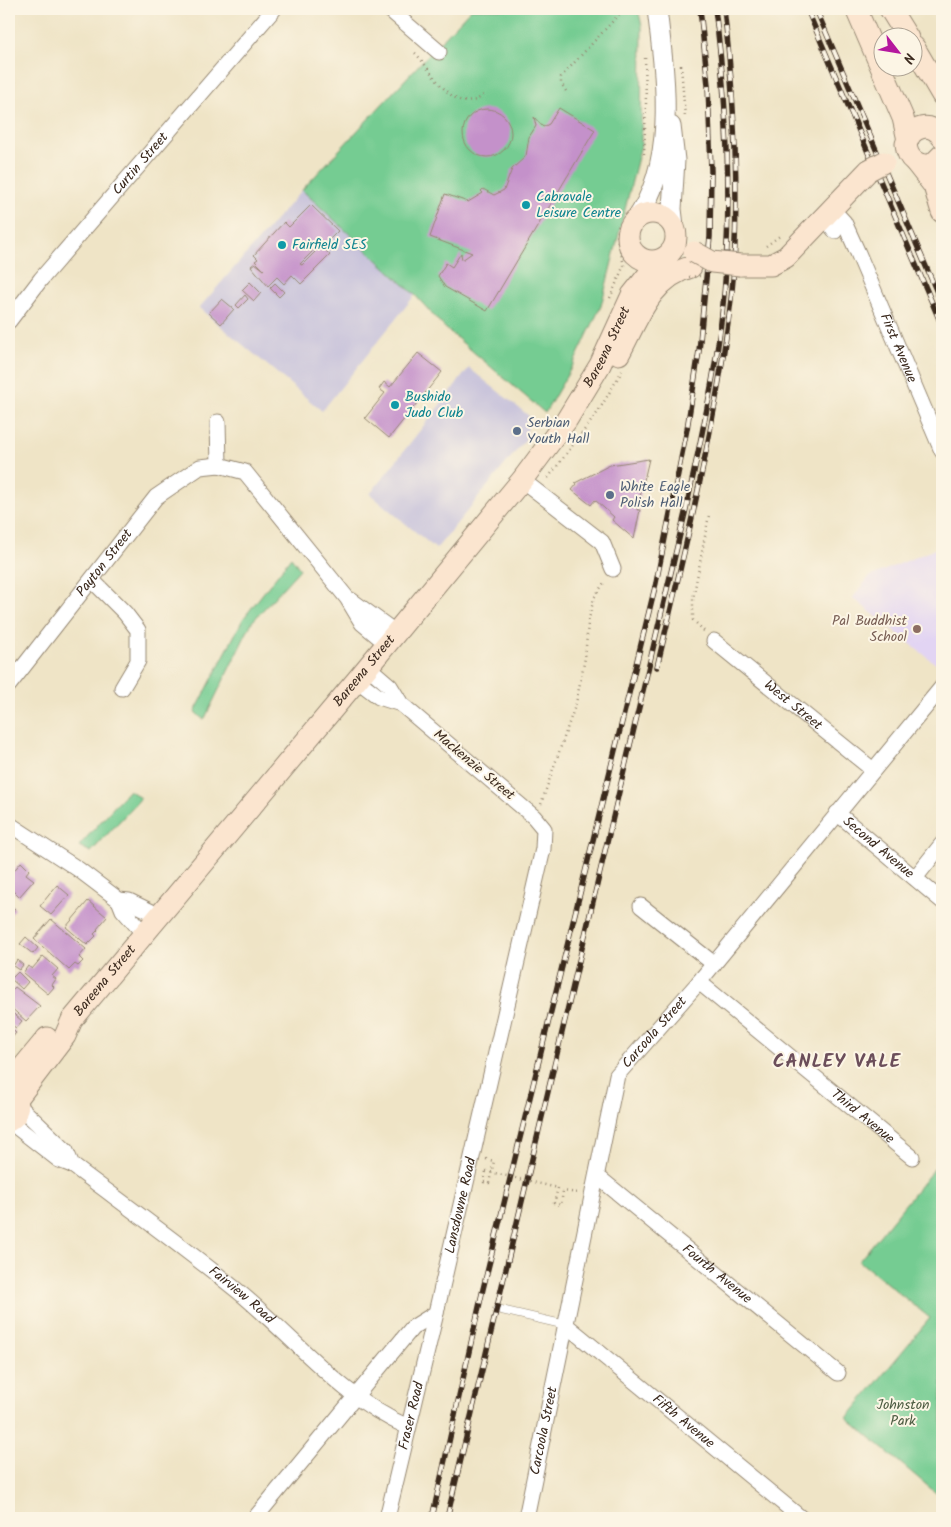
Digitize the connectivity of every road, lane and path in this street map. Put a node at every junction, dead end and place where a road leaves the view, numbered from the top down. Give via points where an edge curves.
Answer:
1 (274, 9) edge
2 (389, 9) edge
3 (624, 9) edge
4 (656, 9) edge
5 (856, 9) edge
6 (890, 9) edge
7 (902, 28) edge
8 (644, 49) dead end
9 (439, 52) dead end
10 (415, 54) dead end
11 (924, 64) edge
12 (886, 81) junction
13 (665, 87) junction
14 (566, 91) dead end
15 (486, 93) dead end
16 (942, 95) edge
17 (939, 134) edge
18 (911, 152) junction
19 (942, 155) edge
20 (644, 157) dead end
21 (942, 162) edge
22 (876, 166) junction
23 (847, 181) junction
24 (832, 209) junction
25 (941, 209) edge
26 (629, 218) junction
27 (675, 229) junction
28 (804, 229) junction
29 (835, 231) junction
30 (630, 245) junction
31 (855, 246) junction
32 (662, 259) junction
33 (701, 261) junction
34 (629, 301) junction
35 (607, 306) dead end
36 (9, 321) edge
37 (218, 422) dead end
38 (559, 430) junction
39 (942, 451) edge
40 (219, 464) junction
41 (553, 470) dead end
42 (548, 478) dead end
43 (522, 480) junction
44 (709, 515) dead end
45 (613, 569) joint
46 (92, 580) junction
47 (390, 638) junction
48 (714, 641) joint
49 (363, 673) junction
50 (9, 685) edge
51 (942, 687) edge
52 (122, 688) dead end
53 (873, 770) junction
54 (837, 814) junction
55 (534, 816) junction
56 (9, 824) edge
57 (544, 829) joint
58 (942, 844) edge
59 (914, 878) junction
60 (119, 900) junction
61 (942, 901) edge
62 (641, 906) dead end
63 (160, 916) junction
64 (144, 934) junction
65 (714, 964) junction
66 (699, 982) junction
67 (12, 1104) edge
68 (912, 1157) dead end
69 (491, 1172) dead end
70 (597, 1176) junction
71 (564, 1191) dead end
72 (497, 1309) dead end
73 (436, 1313) junction
74 (566, 1324) junction
75 (838, 1373) dead end
76 (356, 1396) junction
77 (408, 1427) junction
78 (255, 1518) edge
79 (386, 1518) edge
80 (526, 1518) edge
81 (801, 1518) edge

1 - 36 street, Curtin Street
2 - 9 street
3 - 14 path via 561,77
4 - 13 street
5 - 12 main road
6 - 7 main road
8 - 20 path
10 - 15 path via 424,62 425,69 434,80 458,100 471,102
11 - 16 main road
12 - 17 main road via 909,112
12 - 18 main road via 905,123
13 - 26 street via 663,134 654,182 649,199
13 - 27 street via 675,160 672,209
17 - 18 main road via 922,128 913,132
18 - 19 main road via 923,165 933,164
18 - 22 main road via 901,160
18 - 25 main road via 934,186
21 - 25 main road
22 - 23 main road
22 - 24 main road
23 - 24 street
23 - 28 main road via 830,192
24 - 28 main road via 823,209 805,223
24 - 29 street via 829,220
24 - 31 street, First Avenue via 844,222
26 - 27 main road via 658,214 667,218
26 - 30 main road
26 - 35 path via 617,228 624,265
27 - 32 main road via 674,246
27 - 33 main road
28 - 29 street
28 - 33 main road, bridge via 749,264
29 - 31 street, First Avenue
30 - 32 main road via 640,258 650,261
30 - 34 main road, Bareena Street via 634,273
31 - 39 street, First Avenue
32 - 33 main road
32 - 34 main road, Bareena Street via 643,279
33 - 38 main road via 668,277 655,291 613,365
34 - 38 main road, Bareena Street via 600,365
37 - 40 street
38 - 43 main road, Bareena Street
40 - 46 street, Payton Street via 200,467 156,496
40 - 47 street via 245,472 347,598
41 - 42 path
43 - 45 street via 602,542
43 - 47 main road, Bareena Street
44 - 48 path via 693,598 693,620
45 - 55 path via 594,598 576,703 544,798
46 - 50 street, Payton Street
46 - 52 street via 138,630 138,661
47 - 49 main road, Bareena Street
48 - 53 street, West Street
49 - 55 street, Mackenzie Street via 390,686 401,704
49 - 63 main road, Bareena Street
51 - 53 street, Carcoola Street
53 - 54 street, Carcoola Street
54 - 59 street, Second Avenue
54 - 65 street, Carcoola Street
55 - 57 street, Mackenzie Street
56 - 60 street
57 - 73 street, Lansdowne Road via 543,849
58 - 59 street
59 - 61 street, Second Avenue
60 - 63 street via 129,901
60 - 64 street via 123,910
62 - 65 street
63 - 64 main road, Bareena Street
64 - 67 main road, Bareena Street via 72,1020 52,1031
65 - 66 street, Carcoola Street
66 - 68 street, Third Avenue
66 - 70 street, Carcoola Street via 618,1075
67 - 76 street, Fairview Road via 66,1151 72,1165 239,1293
69 - 71 path, bridge via 489,1183 484,1182 486,1171 558,1188 554,1203 561,1205
70 - 74 street, Carcoola Street
70 - 75 street, Fourth Avenue
72 - 74 lane
73 - 76 street via 412,1328
73 - 77 street, Fraser Road
74 - 80 street, Carcoola Street
74 - 81 street, Fifth Avenue
76 - 77 street, Fairview Road via 384,1417
76 - 78 street
77 - 79 street, Fraser Road

